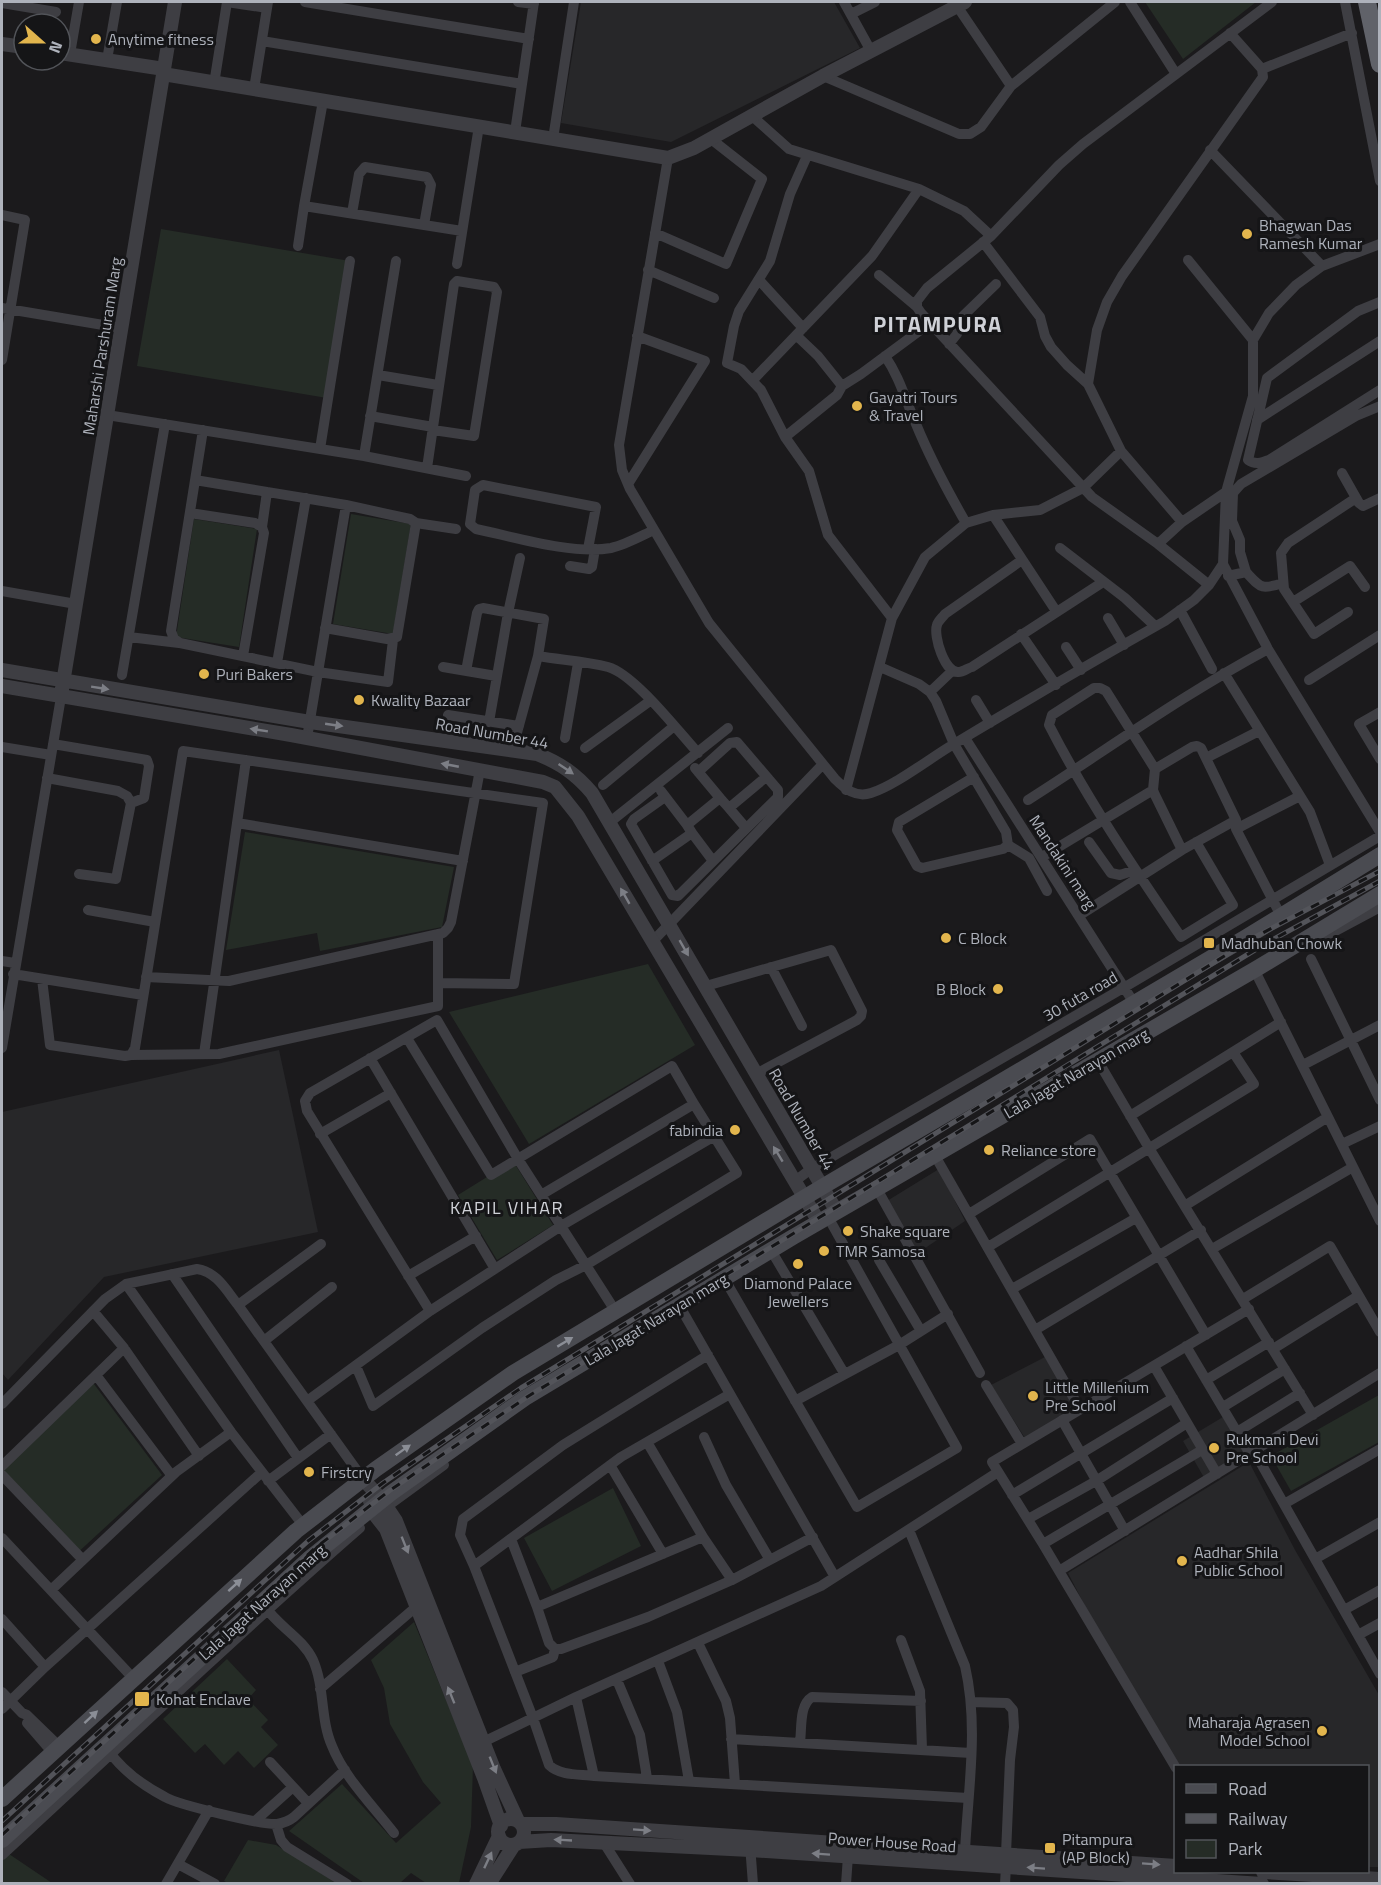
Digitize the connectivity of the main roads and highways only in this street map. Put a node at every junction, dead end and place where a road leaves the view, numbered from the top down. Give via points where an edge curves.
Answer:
1 (1367, 2) edge
2 (1380, 64) edge
3 (1380, 855) edge
4 (1380, 894) edge
5 (2, 1799) edge
6 (2, 1840) edge

1 - 2 highway
5 -> 3 main road, Lala Jagat Narayan marg via 303,1525 513,1373
4 - 6 main road, Lala Jagat Narayan marg via 1256,971 525,1398 310,1558 108,1750

